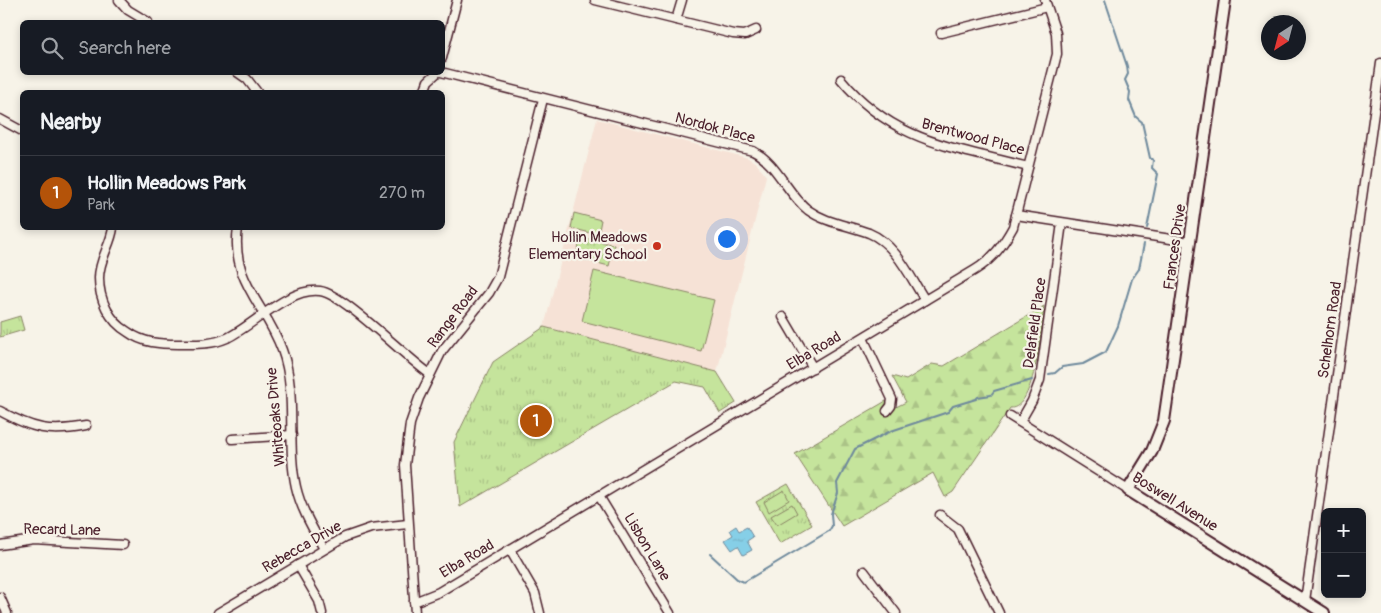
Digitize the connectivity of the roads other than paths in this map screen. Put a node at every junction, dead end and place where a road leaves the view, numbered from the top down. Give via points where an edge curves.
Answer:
1 (119, 0) edge
2 (457, 0) edge
3 (596, 0) edge
4 (682, 0) edge
5 (1225, 0) edge
6 (1046, 3) edge
7 (137, 20) edge
8 (676, 20) junction
9 (756, 30) dead end
10 (941, 33) dead end
11 (445, 46) edge
12 (1381, 63) edge
13 (445, 73) edge
14 (241, 75) edge
15 (436, 75) edge
16 (841, 80) dead end
17 (256, 90) edge
18 (425, 90) edge
19 (543, 99) junction
20 (0, 119) edge
21 (20, 130) edge
22 (1028, 167) junction
23 (1016, 215) junction
24 (1062, 223) junction
25 (112, 230) edge
26 (238, 230) edge
27 (1190, 242) junction
28 (925, 300) junction
29 (264, 315) junction
30 (783, 317) dead end
31 (863, 338) junction
32 (813, 368) junction
33 (430, 374) junction
34 (887, 411) dead end
35 (0, 412) edge
36 (1010, 416) dead end
37 (1020, 422) junction
38 (86, 426) dead end
39 (292, 435) junction
40 (232, 439) dead end
41 (1128, 490) junction
42 (599, 496) junction
43 (940, 515) dead end
44 (408, 524) junction
45 (0, 545) edge
46 (123, 546) dead end
47 (324, 549) junction
48 (510, 550) junction
49 (298, 565) junction
50 (864, 571) dead end
51 (0, 597) edge
52 (1305, 601) junction
53 (414, 602) junction
54 (7, 613) edge
55 (218, 613) edge
56 (322, 613) edge
57 (415, 613) edge
58 (540, 613) edge
59 (670, 613) edge
60 (896, 613) edge
61 (999, 613) edge
62 (1324, 613) edge

1 - 7 street
2 - 11 street
3 - 8 street
4 - 8 street
5 - 27 street, Frances Drive
6 - 10 street
6 - 22 street, Elba Road via 1056,33 1057,54
8 - 9 street via 733,34 745,35
12 - 52 street, Schelhorn Road
13 - 19 street, Nordok Place
14 - 17 street
15 - 18 street via 428,81
16 - 22 street, Brentwood Place via 879,115 912,135
19 - 28 street, Nordok Place via 759,154 808,210 885,243
19 - 33 street, Range Road via 498,278 450,338
20 - 21 street
22 - 23 street, Elba Road
23 - 24 street
23 - 28 street, Elba Road via 1005,241 992,258
24 - 27 street
24 - 37 street, Delafield Place via 1040,380
25 - 29 street via 101,264 100,291 110,315 129,334 158,344 208,343 225,338
26 - 29 street, Whiteoaks Drive via 237,252 243,279
27 - 41 street, Frances Drive via 1164,421 1152,451
28 - 31 street, Elba Road
29 - 33 street via 303,292 327,293 342,301
29 - 39 street, Whiteoaks Drive via 278,338 286,361
30 - 32 street
31 - 32 street, Elba Road
31 - 34 street via 892,399
32 - 42 street, Elba Road
33 - 44 street, Range Road via 415,409 407,440
35 - 38 street via 43,430
36 - 37 street, Boswell Avenue
37 - 41 street, Boswell Avenue
39 - 40 street
39 - 47 street, Whiteoaks Drive via 298,495
41 - 52 street, Boswell Avenue
42 - 48 street, Elba Road
42 - 59 street, Lisbon Lane
43 - 61 street via 958,529
44 - 47 street, Rebecca Drive via 362,530
44 - 53 street, Range Road
45 - 46 street, Recard Lane via 41,540
47 - 49 street, Rebecca Drive
48 - 53 street, Elba Road via 439,592
48 - 58 street via 535,593
49 - 55 street, Rebecca Drive
49 - 56 street via 315,593
50 - 60 street
51 - 54 street
52 - 62 street, Boswell Avenue
53 - 57 street, Range Road

